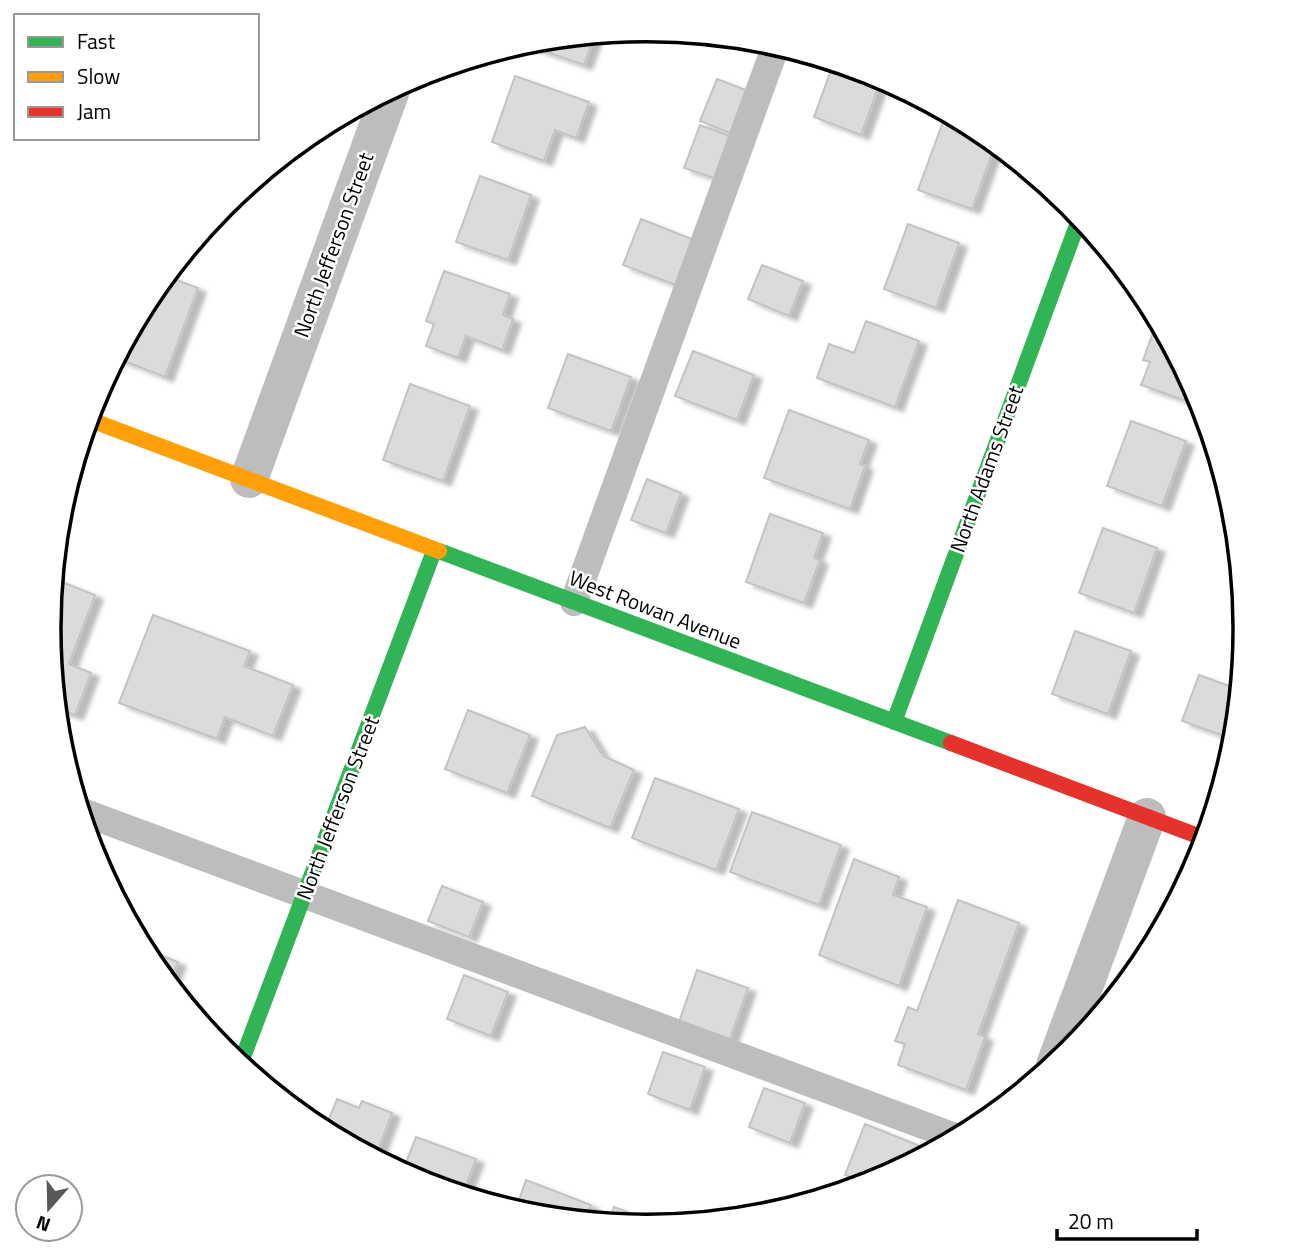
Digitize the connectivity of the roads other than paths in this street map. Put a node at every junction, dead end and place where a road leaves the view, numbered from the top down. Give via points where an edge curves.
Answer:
1 (772, 55) edge
2 (386, 103) edge
3 (1075, 228) edge
4 (99, 423) edge
5 (249, 479) junction
6 (435, 551) junction
7 (574, 602) junction
8 (894, 722) junction
9 (91, 815) edge
10 (1147, 817) junction
11 (1196, 835) edge
12 (306, 894) junction
13 (1064, 1041) edge
14 (244, 1054) edge
15 (945, 1133) edge

1 - 7 lane
2 - 5 street, North Jefferson Street
3 - 8 street, North Adams Street
4 - 5 street, West Rowan Avenue
5 - 6 street, West Rowan Avenue
6 - 7 street, West Rowan Avenue
6 - 12 street, North Jefferson Street
7 - 8 street, West Rowan Avenue
8 - 10 street, West Rowan Avenue
9 - 12 lane
10 - 11 street, West Rowan Avenue
10 - 13 street
12 - 14 street, North Jefferson Street
12 - 15 lane

